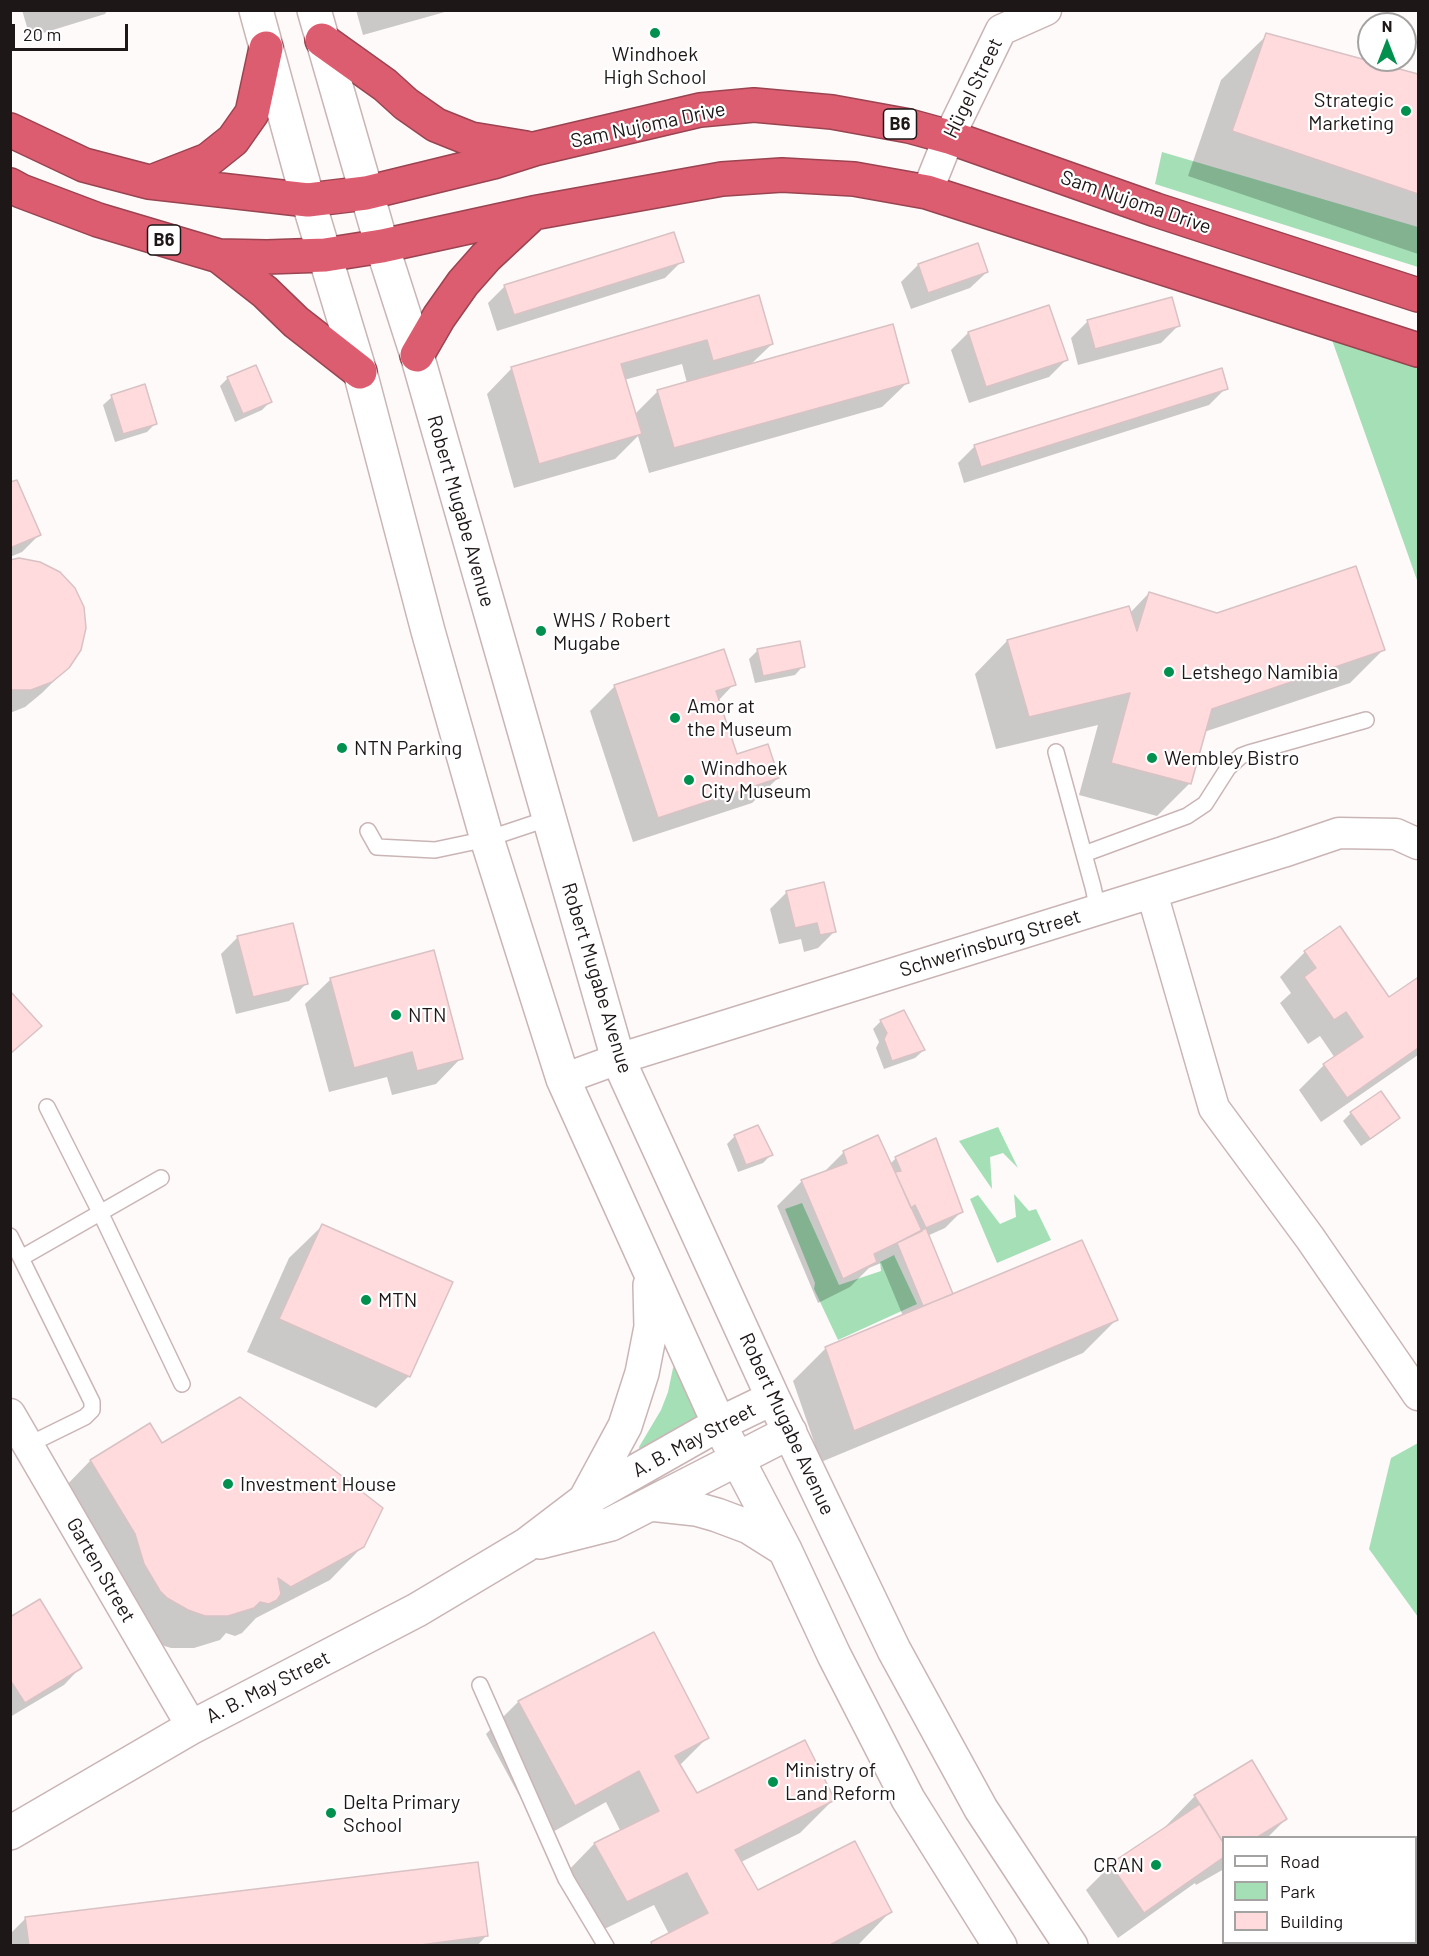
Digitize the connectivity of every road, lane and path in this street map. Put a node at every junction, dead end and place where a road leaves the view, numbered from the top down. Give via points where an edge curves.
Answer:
1 (256, 10) edge
2 (1046, 10) edge
3 (318, 25) edge
4 (266, 48) junction
5 (10, 130) edge
6 (948, 137) junction
7 (534, 149) junction
8 (149, 182) junction
9 (10, 185) edge
10 (927, 192) junction
11 (366, 193) junction
12 (308, 200) junction
13 (533, 213) junction
14 (382, 246) junction
15 (325, 255) junction
16 (219, 256) junction
17 (1419, 295) edge
18 (1419, 350) edge
19 (417, 355) junction
20 (360, 372) junction
21 (1366, 720) dead end
22 (1056, 752) dead end
23 (550, 818) junction
24 (368, 831) dead end
25 (487, 839) junction
26 (1419, 844) edge
27 (1084, 854) junction
28 (1152, 893) junction
29 (1098, 910) junction
30 (618, 1059) junction
31 (563, 1079) junction
32 (47, 1107) dead end
33 (161, 1178) dead end
34 (100, 1212) junction
35 (10, 1236) edge
36 (21, 1258) junction
37 (649, 1269) junction
38 (182, 1384) dead end
39 (1419, 1395) edge
40 (773, 1398) junction
41 (10, 1414) edge
42 (719, 1424) junction
43 (790, 1432) junction
44 (28, 1445) junction
45 (738, 1460) junction
46 (585, 1500) junction
47 (650, 1504) junction
48 (526, 1545) junction
49 (785, 1550) junction
50 (480, 1685) dead end
51 (192, 1727) junction
52 (10, 1833) edge
53 (606, 1946) edge
54 (1000, 1946) edge
55 (1071, 1946) edge

1 - 4 main road
2 - 6 street, Hügel Street via 1001,30
3 - 7 highway via 406,104 436,125 471,139
3 - 11 main road, Robert Mugabe Avenue
4 - 8 highway via 252,113 233,140 208,160
4 - 12 main road
5 - 8 highway, Sam Nujoma Drive / B6 via 84,165
6 - 7 highway, Sam Nujoma Drive / B6 via 832,112 754,105 700,110
6 - 10 street, Hügel Street
6 - 17 highway, Sam Nujoma Drive / B6 via 1156,210
7 - 11 highway, Sam Nujoma Drive / B6
8 - 12 highway, Sam Nujoma Drive / B6
9 - 16 highway, B6 via 98,220
10 - 13 highway, B6 via 854,179 782,175 722,179
10 - 18 highway, B6
11 - 12 highway, Sam Nujoma Drive / B6
11 - 14 main road, Robert Mugabe Avenue
12 - 15 main road
13 - 14 highway, B6
13 - 19 highway via 463,283
14 - 15 highway, B6
14 - 19 main road, Robert Mugabe Avenue
15 - 16 highway, B6
15 - 20 main road
16 - 20 highway
19 - 23 main road, Robert Mugabe Avenue
20 - 25 main road
21 - 27 lane via 1241,756 1205,804 1187,816
22 - 27 lane
23 - 25 lane
23 - 30 main road, Robert Mugabe Avenue
24 - 25 lane via 377,847 435,850
25 - 31 main road
26 - 28 street, Schwerinsburg Street via 1396,834 1339,833
27 - 29 lane
28 - 29 street, Schwerinsburg Street
28 - 39 street via 1215,1108
29 - 30 street, Schwerinsburg Street
30 - 31 street, Schwerinsburg Street
30 - 40 main road, Robert Mugabe Avenue
31 - 37 main road
32 - 34 lane
33 - 34 lane
34 - 36 lane
34 - 38 lane
35 - 36 lane
36 - 44 lane via 93,1402 93,1410 85,1417
37 - 42 main road
37 - 46 main road via 651,1327 642,1373 625,1426
40 - 42 main road, A. B. May Street
40 - 43 main road, Robert Mugabe Avenue
41 - 44 street, Garten Street
42 - 45 main road
42 - 46 main road, A. B. May Street
43 - 45 main road, A. B. May Street
43 - 55 main road, Robert Mugabe Avenue via 900,1660 981,1809
44 - 51 street, Garten Street
45 - 47 main road, A. B. May Street
45 - 49 main road
46 - 48 main road, A. B. May Street
47 - 48 main road, A. B. May Street via 611,1524
47 - 49 main road via 717,1515 749,1527
48 - 51 main road, A. B. May Street via 417,1610
49 - 54 main road via 908,1799
50 - 53 lane via 566,1879
51 - 52 main road, A. B. May Street

